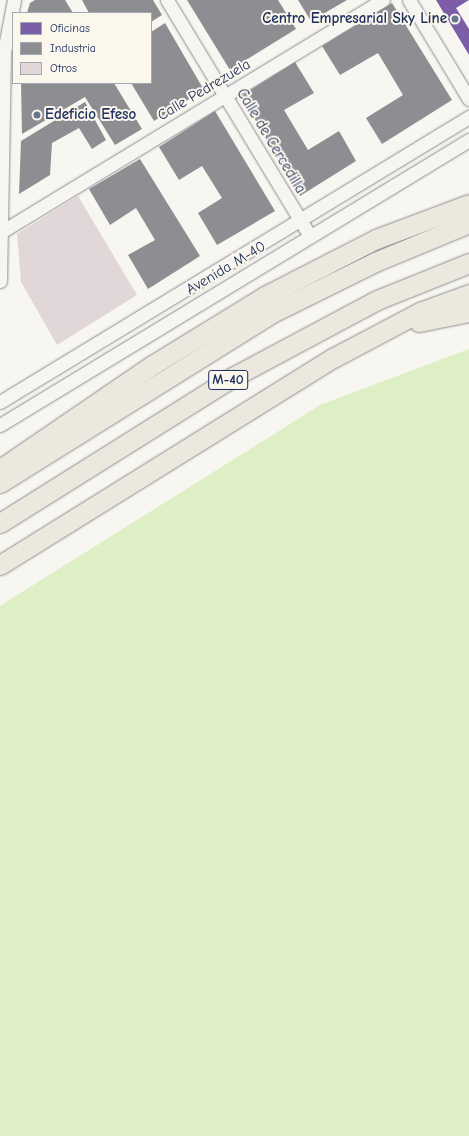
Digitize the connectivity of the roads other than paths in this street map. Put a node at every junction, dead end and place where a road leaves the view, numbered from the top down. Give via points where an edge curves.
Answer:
1 (14, 0) edge
2 (167, 0) edge
3 (383, 0) edge
4 (409, 0) edge
5 (6, 18) edge
6 (225, 96) junction
7 (469, 99) edge
8 (1, 100) edge
9 (469, 117) edge
10 (469, 140) edge
11 (1, 179) edge
12 (469, 197) edge
13 (469, 204) edge
14 (435, 215) junction
15 (300, 220) junction
16 (469, 223) edge
17 (1, 232) edge
18 (310, 236) junction
19 (230, 262) junction
20 (469, 262) edge
21 (240, 278) junction
22 (0, 281) edge
23 (469, 294) edge
24 (469, 312) edge
25 (386, 330) junction
26 (0, 402) edge
27 (0, 424) edge
28 (0, 469) edge
29 (0, 483) edge
30 (0, 524) edge
31 (0, 565) edge

1 - 5 street
2 - 6 street, Calle de Cercedilla
3 - 6 street, Calle Pedrezuela
4 - 7 street
5 - 8 street
6 - 15 street, Calle de Cercedilla
6 - 17 street, Calle Pedrezuela
8 - 11 street
9 - 15 street, Avenida M-40
10 - 18 street, Avenida M-40
11 - 17 street
12 - 14 highway
13 - 14 highway
14 - 28 highway via 376,239 265,296 154,364
15 - 18 street, Calle de Cercedilla
15 - 19 street, Avenida M-40
16 - 29 highway, M-40 via 375,262 272,313
17 - 22 street
18 - 21 street, Avenida M-40
19 - 21 street via 228,270 233,276
19 - 26 street, Avenida M-40
20 - 30 highway, M-40 via 376,300 233,377
21 - 27 street, Avenida M-40
23 - 25 highway via 420,312
24 - 25 highway
25 - 31 highway via 333,358

